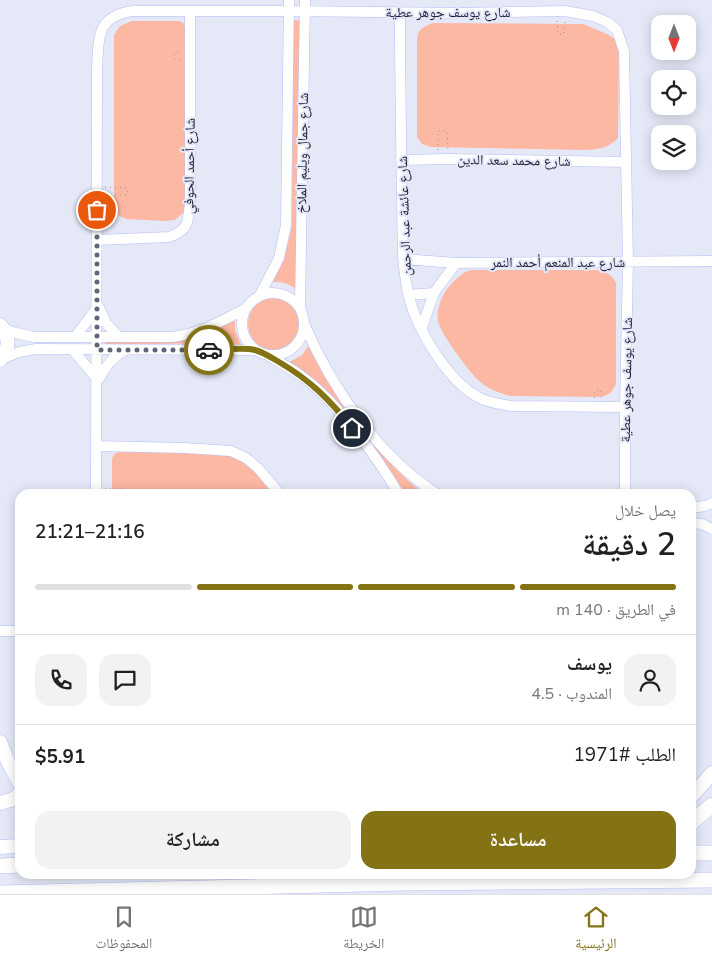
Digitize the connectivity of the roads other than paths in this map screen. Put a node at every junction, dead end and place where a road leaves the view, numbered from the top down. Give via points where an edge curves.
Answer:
1 (289, 0) edge
2 (305, 0) edge
3 (289, 11) junction
4 (190, 12) junction
5 (304, 12) junction
6 (400, 13) junction
7 (401, 160) junction
8 (626, 162) junction
9 (97, 240) junction
10 (403, 259) junction
11 (712, 261) edge
12 (456, 262) junction
13 (628, 262) junction
14 (434, 293) junction
15 (260, 295) junction
16 (408, 295) junction
17 (97, 305) junction
18 (300, 306) junction
19 (245, 310) junction
20 (305, 326) junction
21 (2, 327) edge
22 (422, 327) junction
23 (75, 337) junction
24 (97, 338) junction
25 (119, 338) junction
26 (72, 349) junction
27 (127, 349) junction
28 (97, 350) junction
29 (255, 350) junction
30 (267, 355) junction
31 (1, 360) edge
32 (97, 380) junction
33 (625, 407) junction
34 (97, 446) junction
35 (96, 489) edge
36 (276, 489) edge
37 (396, 489) edge
38 (430, 489) edge
39 (625, 489) edge
40 (712, 503) edge
41 (696, 507) edge
42 (696, 523) edge
43 (712, 529) edge
44 (0, 631) edge
45 (15, 631) edge
46 (0, 742) edge
47 (712, 773) edge
48 (15, 775) edge
49 (696, 791) edge
50 (15, 798) edge
51 (0, 803) edge
52 (712, 805) edge
53 (696, 819) edge
54 (15, 846) edge
55 (0, 847) edge
56 (696, 853) edge
57 (712, 853) edge
58 (15, 865) edge
59 (0, 866) edge
60 (408, 879) edge
61 (433, 879) edge
62 (712, 880) edge
63 (0, 893) edge

1 - 3 street, شارع جمال ويليم الملاخ
2 - 5 street, شارع جمال ويليم الملاخ
3 - 4 street, شارع يوسف جوهر عطية
3 - 5 street, شارع يوسف جوهر عطية
3 - 15 street, شارع جمال ويليم الملاخ via 286,225 278,258
4 - 9 street, شارع يوسف جوهر عطية via 120,13 104,23 97,68
4 - 9 street, شارع أحمد الحوفي via 190,202 186,227 180,234 169,237
5 - 6 street, شارع يوسف جوهر عطية
5 - 18 street, شارع جمال ويليم الملاخ
6 - 7 street, شارع عائشة عبد الرحمن
6 - 8 street, شارع يوسف جوهر عطية via 561,12 593,16 607,22 616,30 624,51
7 - 8 street, شارع محمد سعد الدين
7 - 10 street, شارع عائشة عبد الرحمن
8 - 13 street, شارع يوسف جوهر عطية
9 - 17 street, شارع يوسف جوهر عطية
10 - 12 street, شارع عبد المنعم أحمد النمر
10 - 16 street, شارع عائشة عبد الرحمن
11 - 13 street, شارع عبد المنعم أحمد النمر
12 - 13 street, شارع عبد المنعم أحمد النمر
12 - 14 street
13 - 33 street, شارع يوسف جوهر عطية
14 - 16 street
14 - 22 street
15 - 18 street via 282,293
15 - 19 street
16 - 22 street, شارع عائشة عبد الرحمن
17 - 23 street
17 - 24 street, شارع يوسف جوهر عطية
17 - 25 street
18 - 20 street
19 - 25 street via 206,329 184,335
19 - 29 street via 244,336
20 - 30 street via 302,339 293,349 280,355
20 - 38 street via 326,371 372,434 408,473
21 - 23 street via 16,334 34,337
21 - 31 street via 8,348
22 - 33 street, شارع عائشة عبد الرحمن via 456,381 480,399 511,406
23 - 24 street
24 - 25 street
24 - 28 street, شارع يوسف جوهر عطية
26 - 28 street
26 - 31 street via 26,350
26 - 32 street
27 - 28 street
27 - 29 street
27 - 32 street via 108,363
28 - 32 street, شارع يوسف جوهر عطية
29 - 30 street
30 - 37 street via 305,378 330,401
32 - 34 street, شارع يوسف جوهر عطية
33 - 39 street, شارع يوسف جوهر عطية
34 - 35 street, شارع يوسف جوهر عطية
34 - 36 street via 230,451 246,458
40 - 41 street
42 - 43 street
44 - 45 street
46 - 48 street
47 - 49 street
50 - 51 street
52 - 53 main road
54 - 55 street
56 - 57 main road
58 - 59 main road
60 - 61 main road
60 - 63 main road
61 - 62 main road

